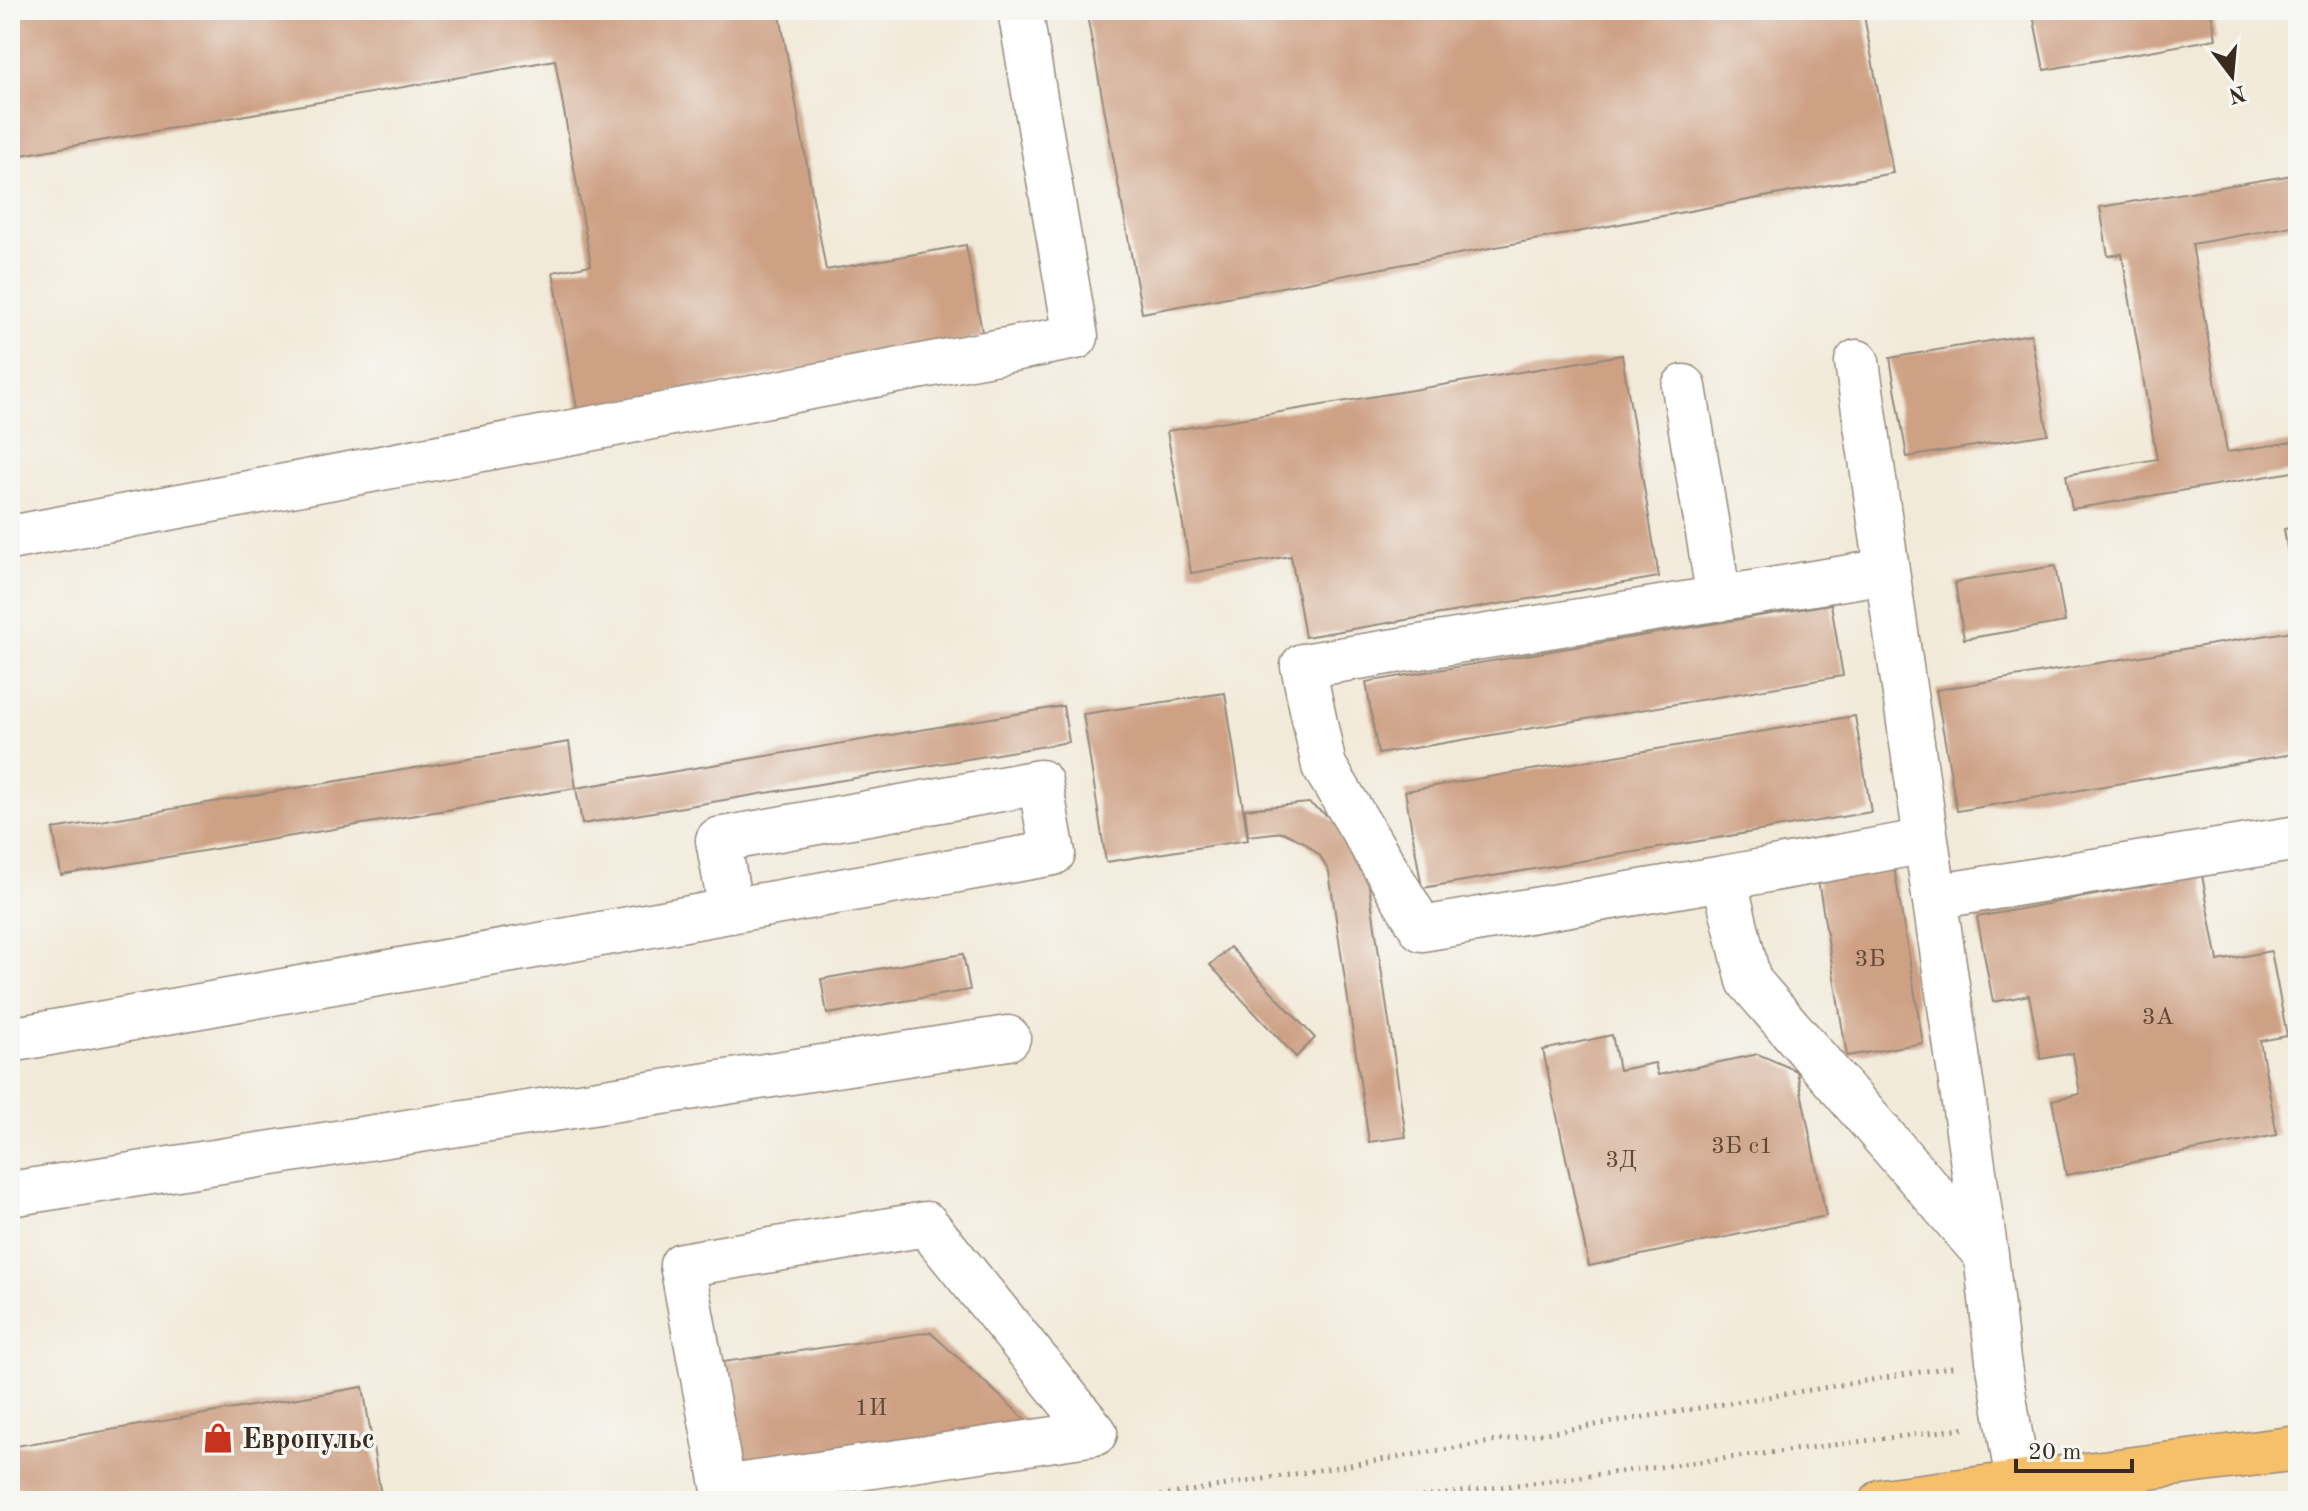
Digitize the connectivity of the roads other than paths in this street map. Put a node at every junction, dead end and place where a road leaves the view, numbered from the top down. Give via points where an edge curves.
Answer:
1 (1020, 10) edge
2 (1857, 362) dead end
3 (1684, 387) dead end
4 (10, 538) edge
5 (1887, 571) junction
6 (1719, 599) junction
7 (2298, 838) edge
8 (1926, 841) junction
9 (1724, 878) junction
10 (1934, 897) junction
11 (731, 911) junction
12 (1008, 1038) dead end
13 (10, 1040) edge
14 (10, 1194) edge
15 (1986, 1255) junction
16 (2298, 1448) edge
17 (2298, 1476) edge
18 (2020, 1493) edge
19 (725, 1495) edge
20 (2120, 1500) edge
21 (1883, 1501) edge

1 - 4 lane via 1076,337
2 - 5 lane
3 - 6 lane
5 - 6 lane
5 - 8 lane
6 - 9 lane via 1303,666 1324,766 1422,929
7 - 10 lane
8 - 9 lane
8 - 10 lane
9 - 15 lane via 1749,981
10 - 15 lane
11 - 11 lane via 1053,853 1040,782 718,840
11 - 13 lane
12 - 14 lane
15 - 18 lane
16 - 18 main road
17 - 20 main road
18 - 21 main road
19 - 19 lane via 682,1265 926,1224 1095,1433

